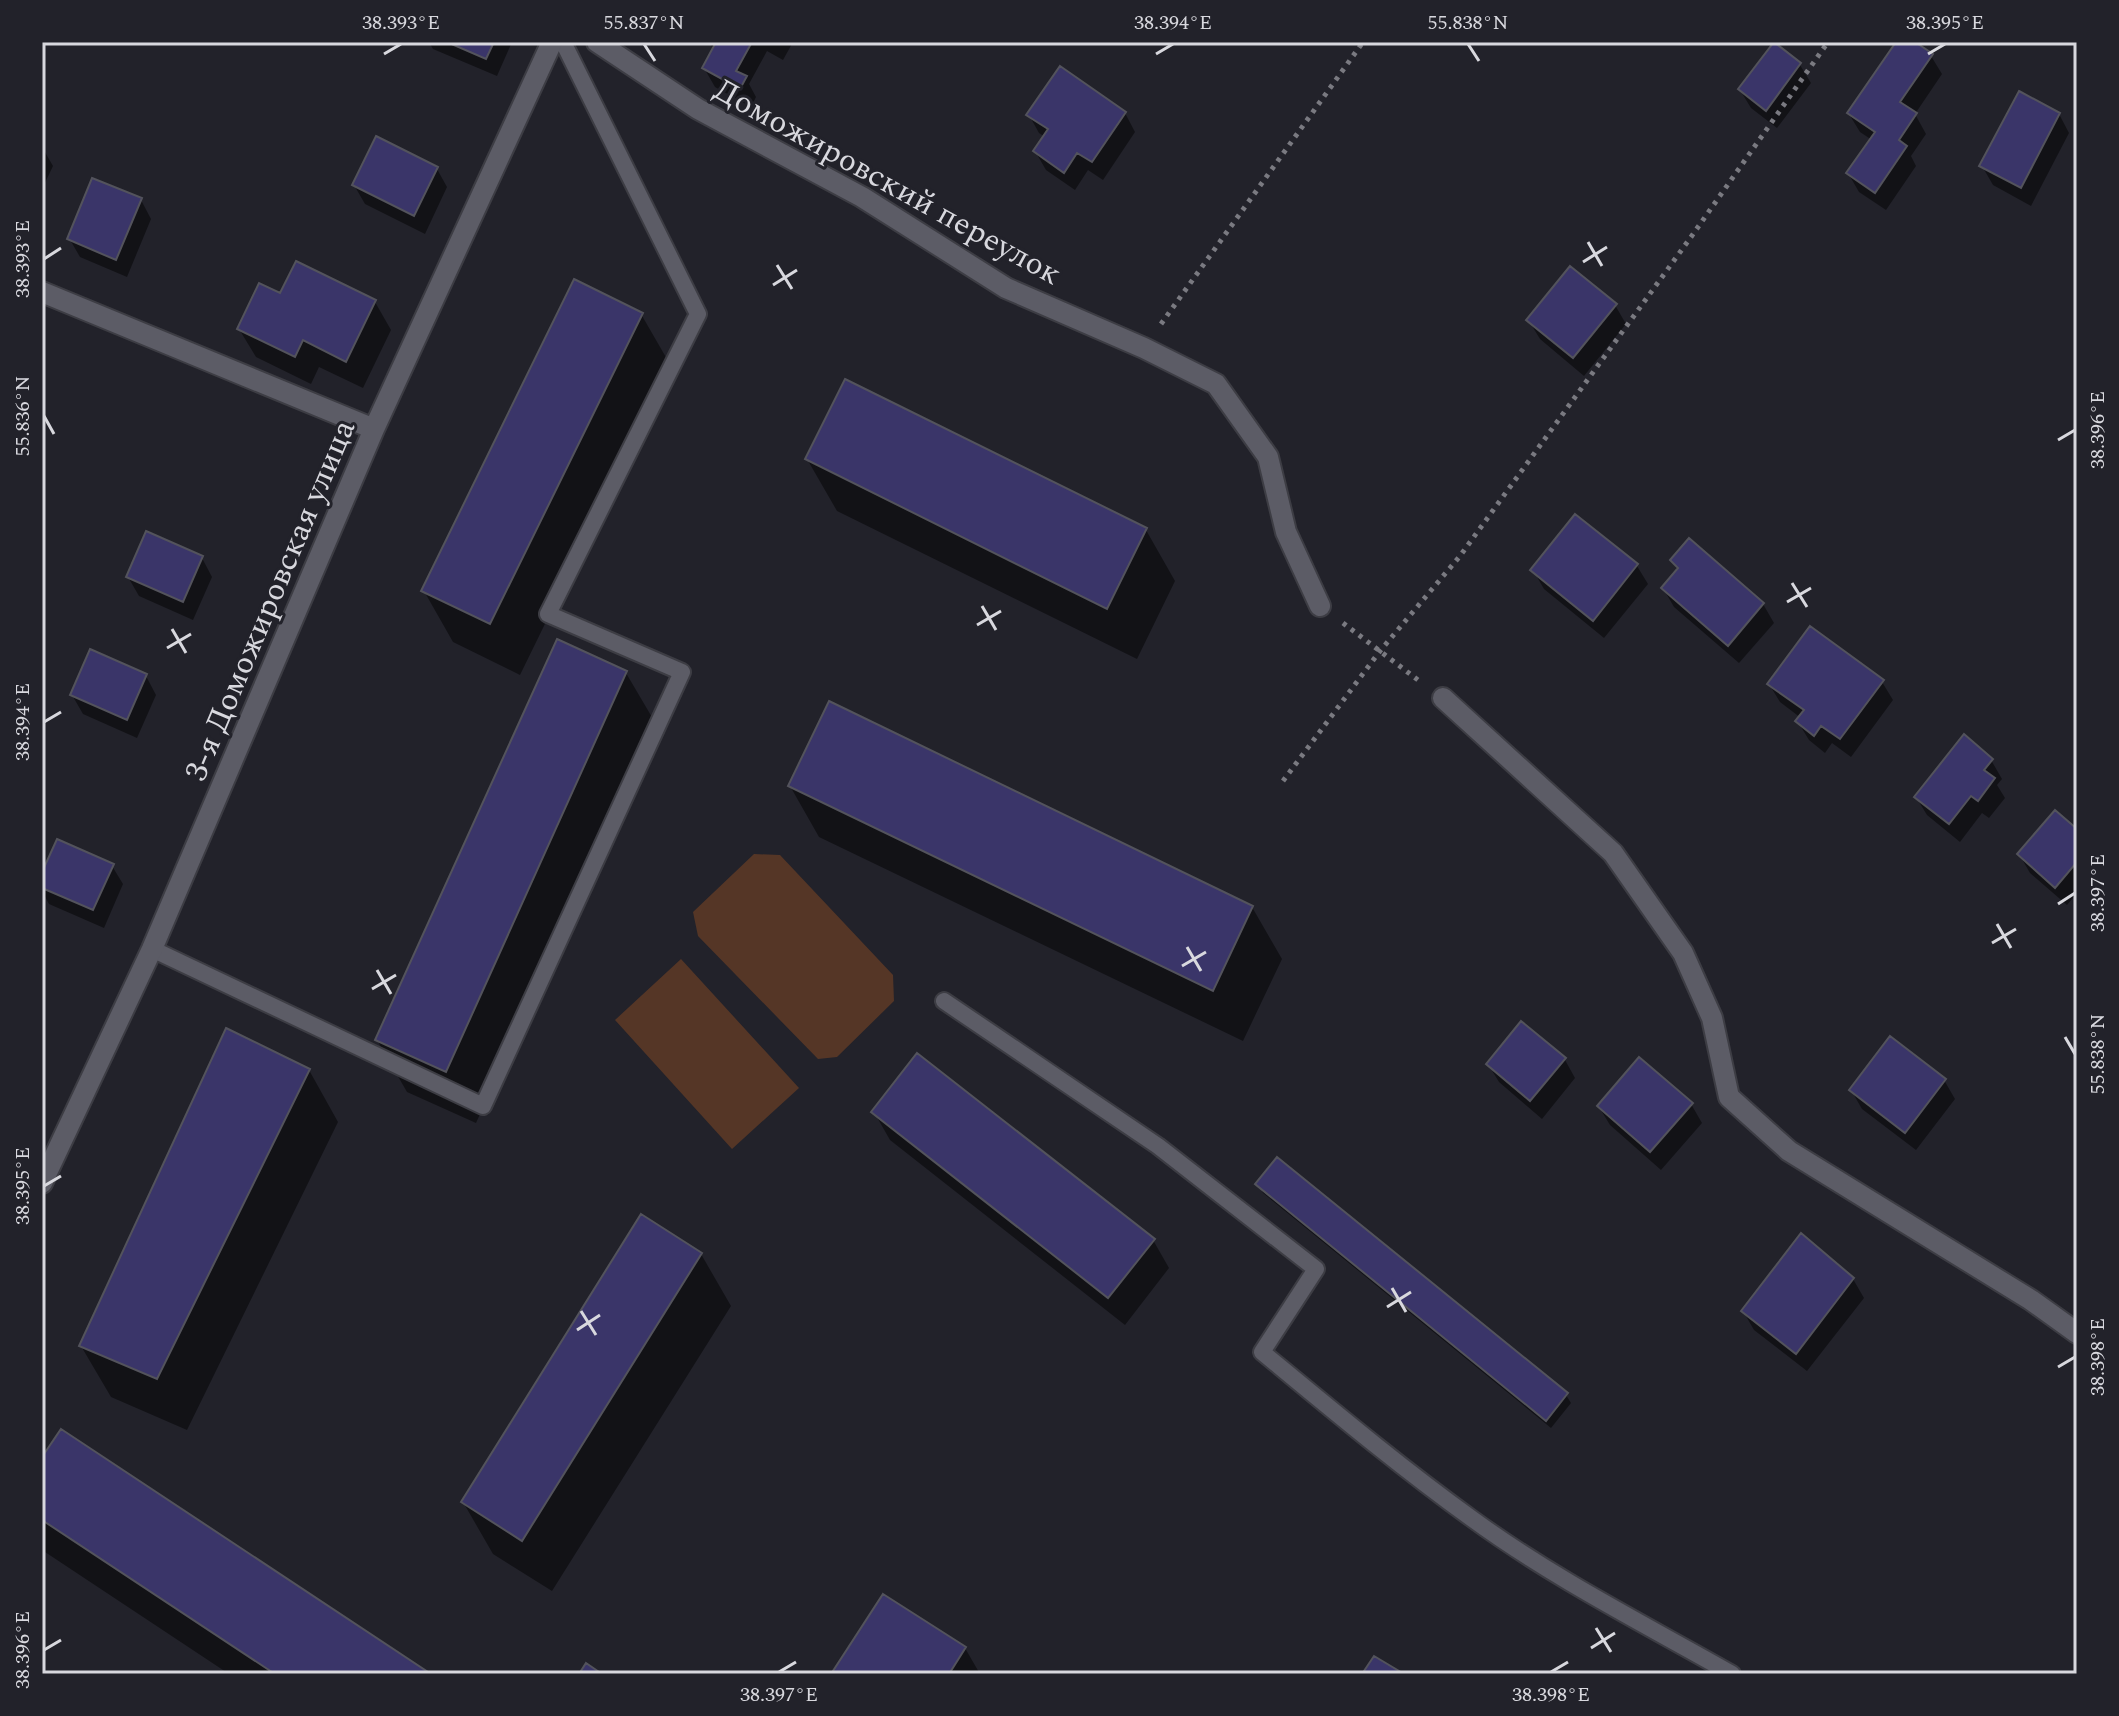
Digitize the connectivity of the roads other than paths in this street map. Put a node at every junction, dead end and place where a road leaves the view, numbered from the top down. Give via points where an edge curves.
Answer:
1 (552, 42) edge
2 (563, 42) edge
3 (597, 42) edge
4 (42, 292) edge
5 (374, 429) junction
6 (1320, 606) road end
7 (1443, 698) road end
8 (152, 949) junction
9 (944, 1001) dead end
10 (42, 1183) edge
11 (2077, 1333) edge
12 (1732, 1674) edge

1 - 5 street, 3-я Доможировская улица
2 - 8 lane via 698,314 548,614 682,672 483,1106
3 - 6 street, Доможировский переулок via 698,109 862,197 1006,288 1216,384 1268,457 1286,532
4 - 5 street
5 - 8 street, 3-я Доможировская улица
7 - 11 street via 1613,853 1683,953 1712,1018 1729,1097 1789,1151
8 - 10 street, 3-я Доможировская улица
9 - 12 lane via 1158,1146 1316,1269 1262,1352 1472,1519 1561,1577

